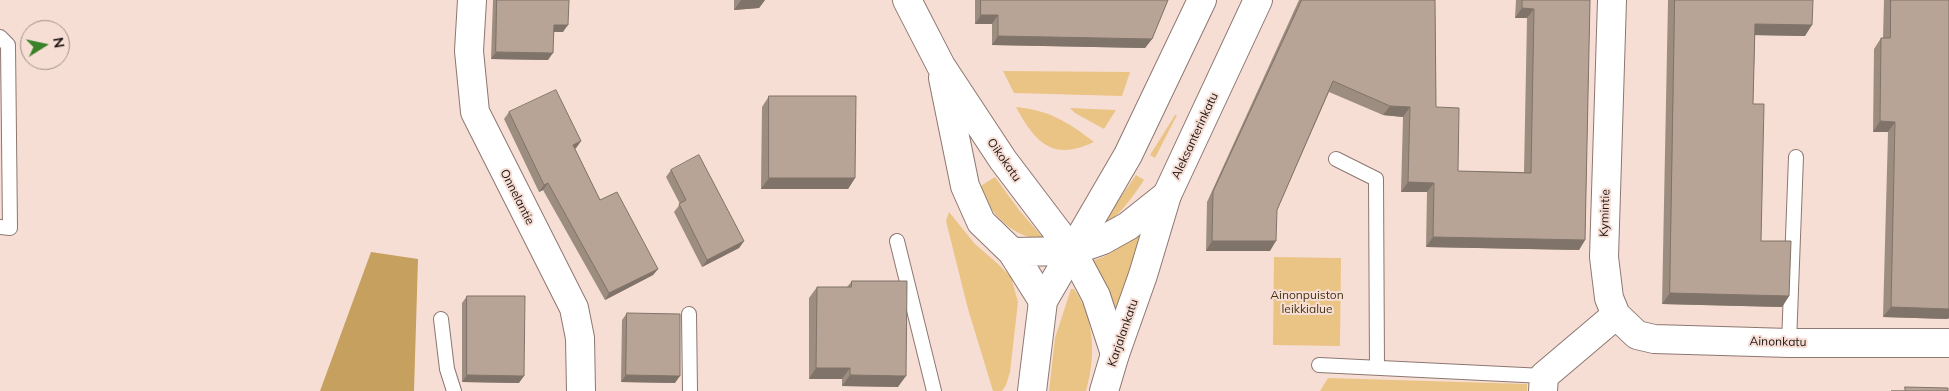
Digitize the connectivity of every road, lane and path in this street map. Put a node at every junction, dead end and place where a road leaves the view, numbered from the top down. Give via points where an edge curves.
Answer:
1 (472, 0) edge
2 (1202, 0) edge
3 (1258, 0) edge
4 (1612, 0) edge
5 (910, 1) edge
6 (0, 37) edge
7 (941, 66) junction
8 (1796, 157) dead end
9 (1336, 159) dead end
10 (1167, 195) junction
11 (0, 228) edge
12 (896, 241) dead end
13 (1072, 251) junction
14 (1012, 252) junction
15 (1143, 275) joint
16 (1043, 301) junction
17 (689, 314) dead end
18 (1616, 315) junction
19 (441, 319) dead end
20 (1789, 343) junction
21 (1949, 343) edge
22 (1115, 354) junction
23 (1319, 365) dead end
24 (1377, 368) junction
25 (1543, 384) edge
26 (454, 391) edge
27 (581, 391) edge
28 (690, 391) edge
29 (934, 391) edge
30 (1032, 391) edge
31 (1104, 391) edge

1 - 27 street, Onnelantie via 469,51 474,112 574,308 580,338
2 - 13 street via 1128,155
3 - 10 street, Aleksanterinkatu
4 - 18 street, Kymintie via 1604,257 1609,298
5 - 7 street, Oikokatu
6 - 11 lane via 8,45 10,228
7 - 13 street, Oikokatu via 1003,160
7 - 14 street, Oikokatu via 965,186 981,222
8 - 20 lane
9 - 24 lane via 1376,179
10 - 13 street via 1128,226 1103,240
10 - 15 street, Aleksanterinkatu
12 - 29 lane
13 - 14 street
13 - 16 street
13 - 22 street, Oikokatu via 1096,296
14 - 16 street, Oikokatu
15 - 22 street, Karjalankatu
16 - 30 street
17 - 28 lane
18 - 20 street, Ainonkatu via 1637,335 1654,339
18 - 25 street
19 - 26 lane via 447,370
20 - 21 street, Ainonkatu
22 - 31 street, Karjalankatu
23 - 24 lane
24 - 25 lane

